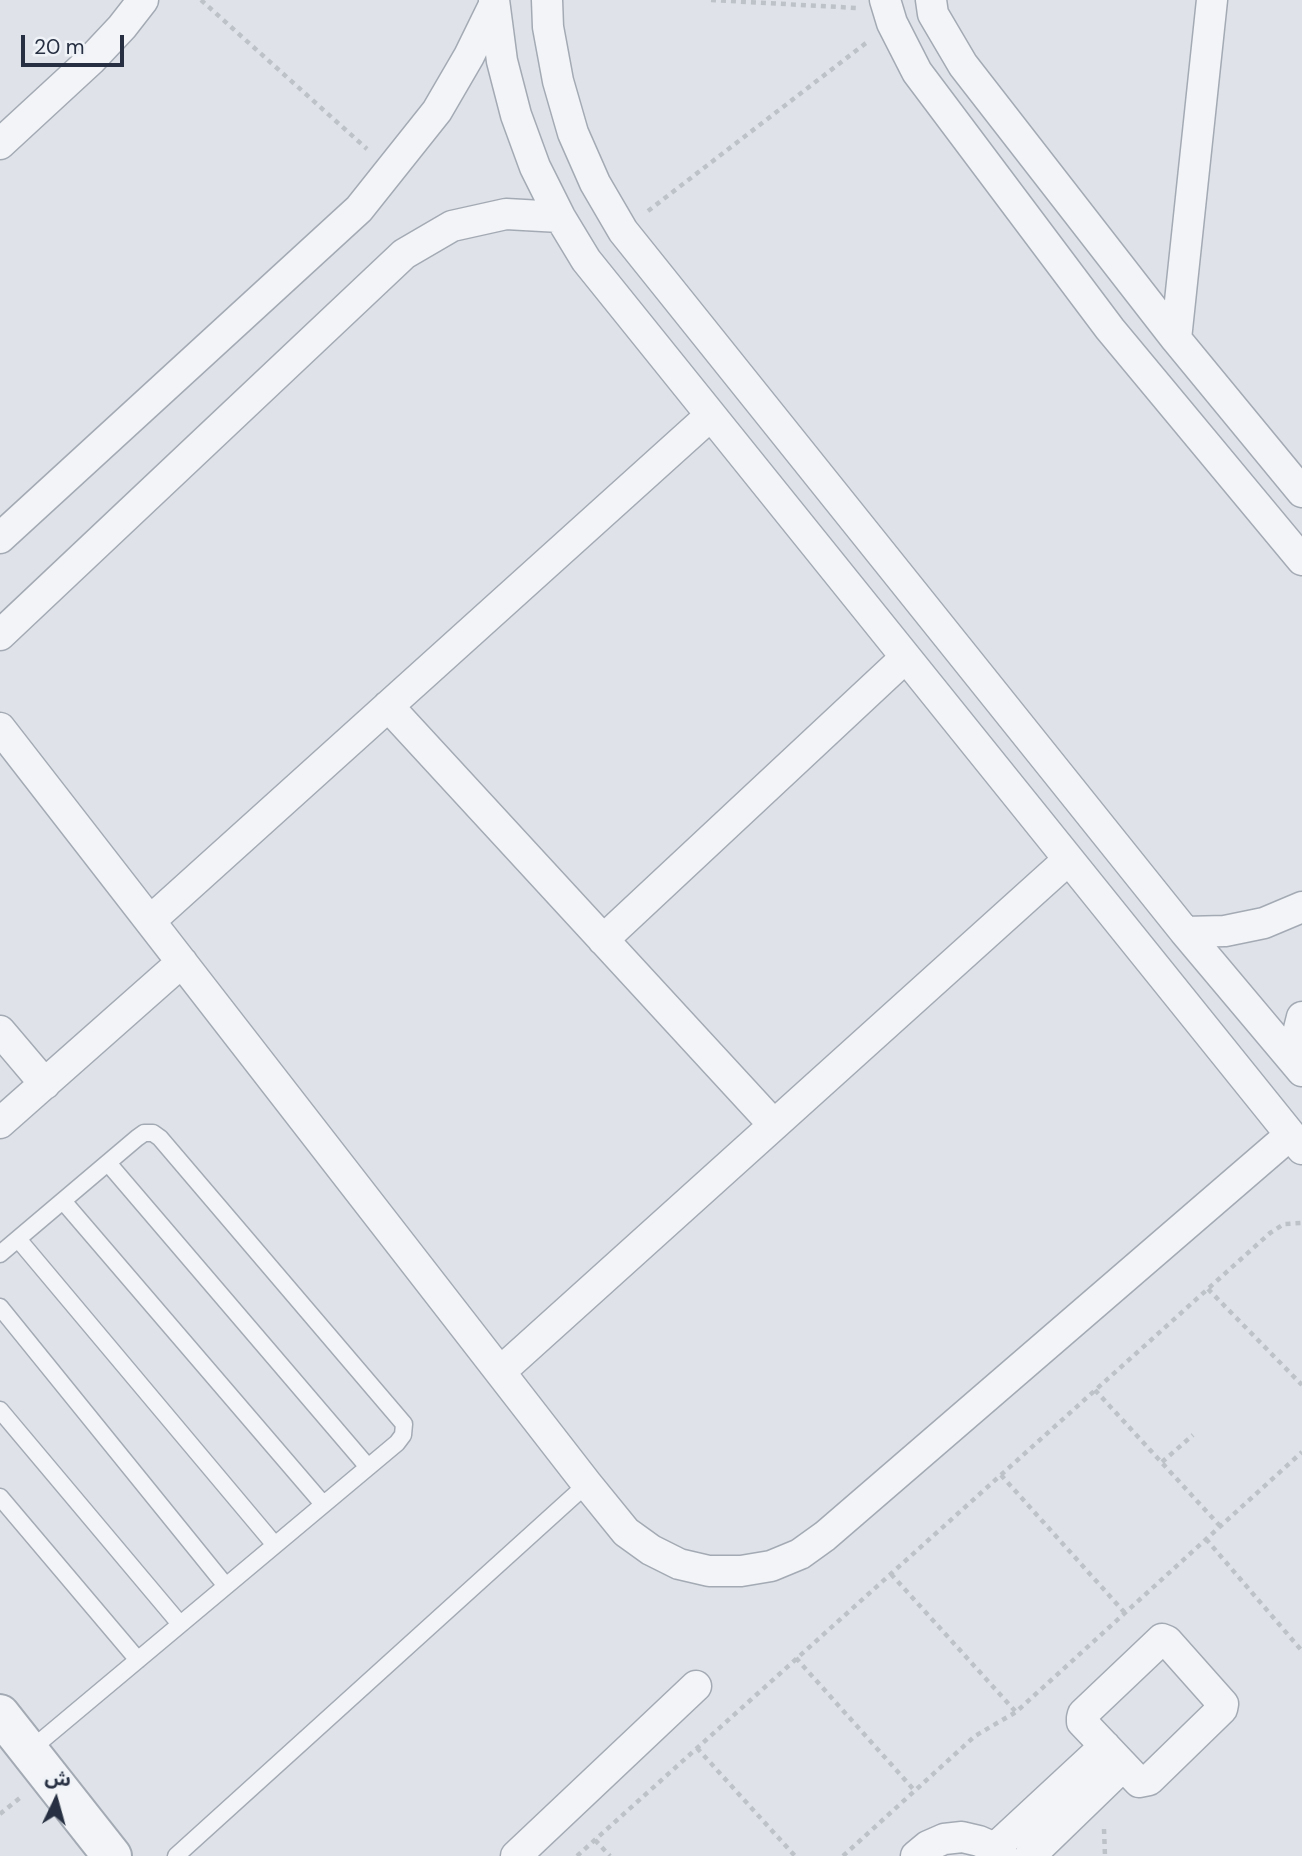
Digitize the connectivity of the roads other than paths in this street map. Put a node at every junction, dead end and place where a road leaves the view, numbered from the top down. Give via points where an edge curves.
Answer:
1 (142, 0) edge
2 (547, 0) edge
3 (930, 0) edge
4 (1212, 0) edge
5 (494, 3) edge
6 (888, 11) edge
7 (0, 144) edge
8 (560, 217) junction
9 (1176, 339) junction
10 (710, 416) junction
11 (1302, 492) edge
12 (0, 538) edge
13 (1302, 560) edge
14 (0, 635) edge
15 (905, 658) junction
16 (388, 706) junction
17 (0, 729) edge
18 (1068, 860) junction
19 (1302, 907) edge
20 (150, 921) junction
21 (1185, 932) junction
22 (603, 940) junction
23 (182, 962) junction
24 (1302, 1017) edge
25 (0, 1031) edge
26 (1301, 1070) edge
27 (45, 1084) junction
28 (0, 1123) edge
29 (774, 1125) junction
30 (1296, 1142) edge
31 (108, 1163) junction
32 (63, 1201) junction
33 (18, 1239) junction
34 (0, 1254) edge
35 (0, 1307) edge
36 (500, 1372) junction
37 (0, 1410) edge
38 (369, 1466) junction
39 (586, 1484) junction
40 (0, 1497) edge
41 (323, 1504) junction
42 (275, 1545) junction
43 (226, 1586) junction
44 (180, 1625) junction
45 (138, 1660) junction
46 (696, 1686) dead end
47 (0, 1714) edge
48 (30, 1751) junction
49 (1114, 1756) junction
50 (999, 1852) edge
51 (112, 1856) edge
52 (176, 1856) edge
53 (516, 1856) edge
54 (916, 1856) edge
55 (1030, 1856) edge

1 - 7 street via 91,60
2 - 21 street via 558,80 573,133 623,231
3 - 9 street via 963,65
4 - 9 street
5 - 8 street via 516,115
5 - 12 street via 437,111 359,209
6 - 13 street via 917,72 1110,328
8 - 10 street via 586,260
8 - 14 street via 506,214 452,226 404,254
9 - 11 street
10 - 15 street
10 - 16 street
15 - 18 street
15 - 22 street
16 - 20 street
16 - 22 street
17 - 20 street
18 - 29 street
18 - 30 street
19 - 21 street via 1251,926
20 - 23 street
21 - 26 street
22 - 29 street
23 - 27 street
23 - 36 street
24 - 26 street
25 - 27 street
27 - 28 street
29 - 36 street
30 - 39 street via 800,1554 771,1566 741,1571 709,1571 679,1564 626,1532
31 - 32 lane
31 - 38 lane
31 - 38 lane via 144,1133 160,1138 404,1424 397,1443
32 - 33 lane
32 - 41 lane
33 - 34 lane
33 - 42 lane
35 - 43 lane
36 - 39 street
37 - 44 lane
38 - 41 lane
39 - 52 lane
40 - 45 lane
41 - 42 lane
42 - 43 lane
43 - 44 lane
44 - 45 lane
45 - 48 lane
46 - 53 street
47 - 48 street
48 - 51 street
49 - 49 street via 1139,1782 1150,1780 1222,1709 1220,1699 1167,1641 1159,1641 1083,1714 1082,1722
49 - 50 street
49 - 55 street
50 - 54 street via 962,1838 944,1839

